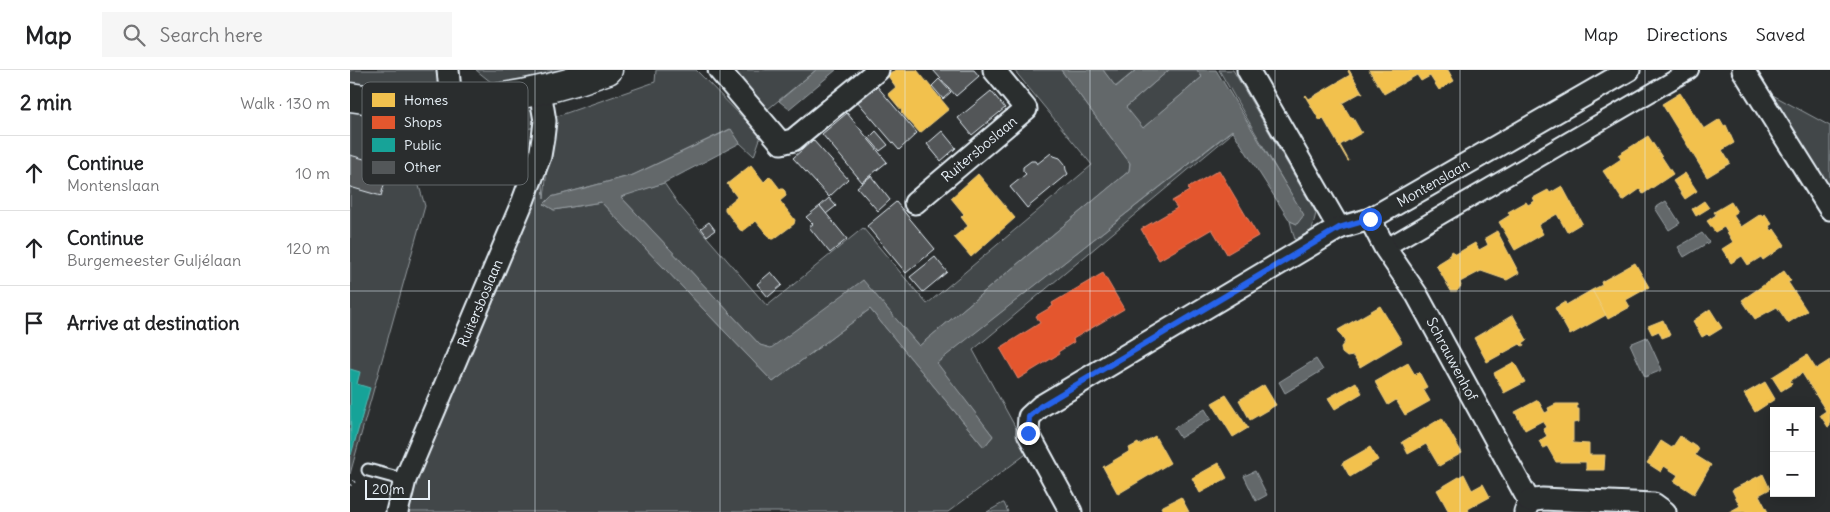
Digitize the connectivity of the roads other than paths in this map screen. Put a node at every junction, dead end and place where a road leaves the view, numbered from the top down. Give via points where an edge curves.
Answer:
1 (608, 70) edge
2 (719, 70) edge
3 (878, 70) edge
4 (994, 70) edge
5 (1248, 70) edge
6 (1629, 70) edge
7 (1690, 70) edge
8 (1743, 70) edge
9 (540, 91) junction
10 (528, 93) edge
11 (915, 203) dead end
12 (1830, 209) edge
13 (1370, 219) junction
14 (1339, 228) junction
15 (1385, 248) junction
16 (368, 470) dead end
17 (405, 480) junction
18 (1527, 507) edge
19 (397, 512) edge
20 (1071, 512) edge
21 (1665, 512) edge

1 - 9 street
2 - 3 street via 781,143 793,140
4 - 11 street, Ruitersboslaan via 1026,109
5 - 14 street
6 - 13 street, Montenslaan
7 - 15 street
8 - 12 street
9 - 10 street
9 - 17 street, Ruitersboslaan via 545,121 540,156
13 - 14 street, Montenslaan
13 - 15 street, Schrauwenhof
14 - 20 street, Montenslaan via 1041,406 1029,417 1028,433
15 - 18 street, Schrauwenhof via 1417,295
16 - 17 lane
17 - 19 street, Ruitersboslaan
18 - 21 street, Schrauwenhof via 1542,499 1654,504

